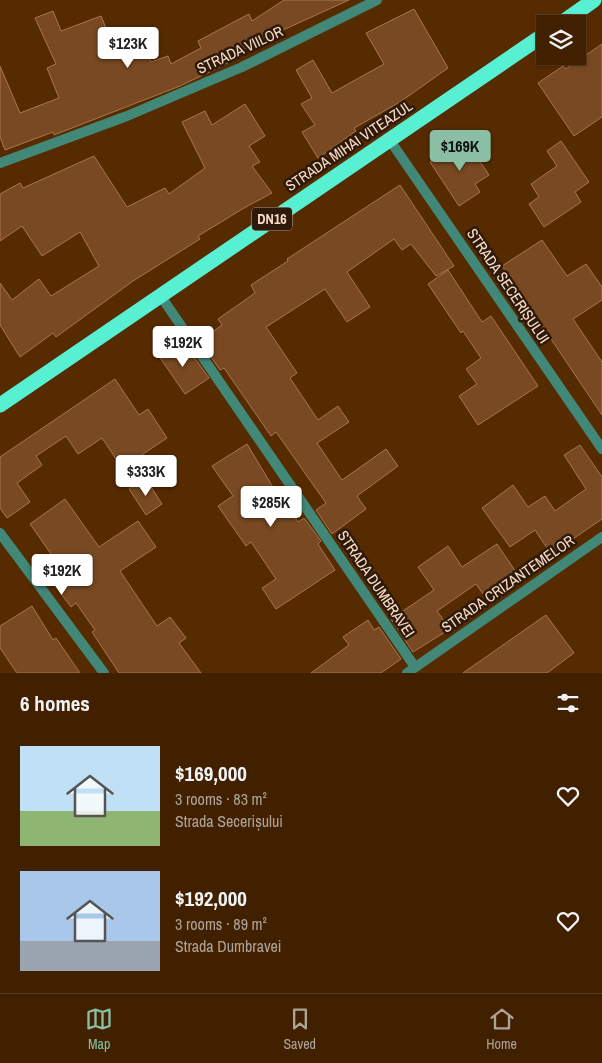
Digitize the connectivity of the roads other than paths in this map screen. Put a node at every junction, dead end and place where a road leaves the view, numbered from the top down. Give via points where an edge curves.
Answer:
1 (377, 0) edge
2 (594, 0) edge
3 (573, 15) edge
4 (536, 40) edge
5 (390, 140) junction
6 (0, 163) edge
7 (160, 295) junction
8 (0, 405) edge
9 (602, 449) edge
10 (0, 533) edge
11 (602, 537) edge
12 (411, 670) edge
13 (104, 673) edge

1 - 6 street, STRADA VIILOR via 234,71 127,116
2 - 3 highway
4 - 5 highway, STRADA MIHAI VITEAZUL / DN16
5 - 7 highway, STRADA MIHAI VITEAZUL / DN16
5 - 9 street, STRADA SECERIȘULUI
7 - 8 highway, STRADA MIHAI VITEAZUL / DN16
7 - 12 street, STRADA DUMBRAVEI
10 - 13 street
11 - 12 street, STRADA CRIZANTEMELOR

